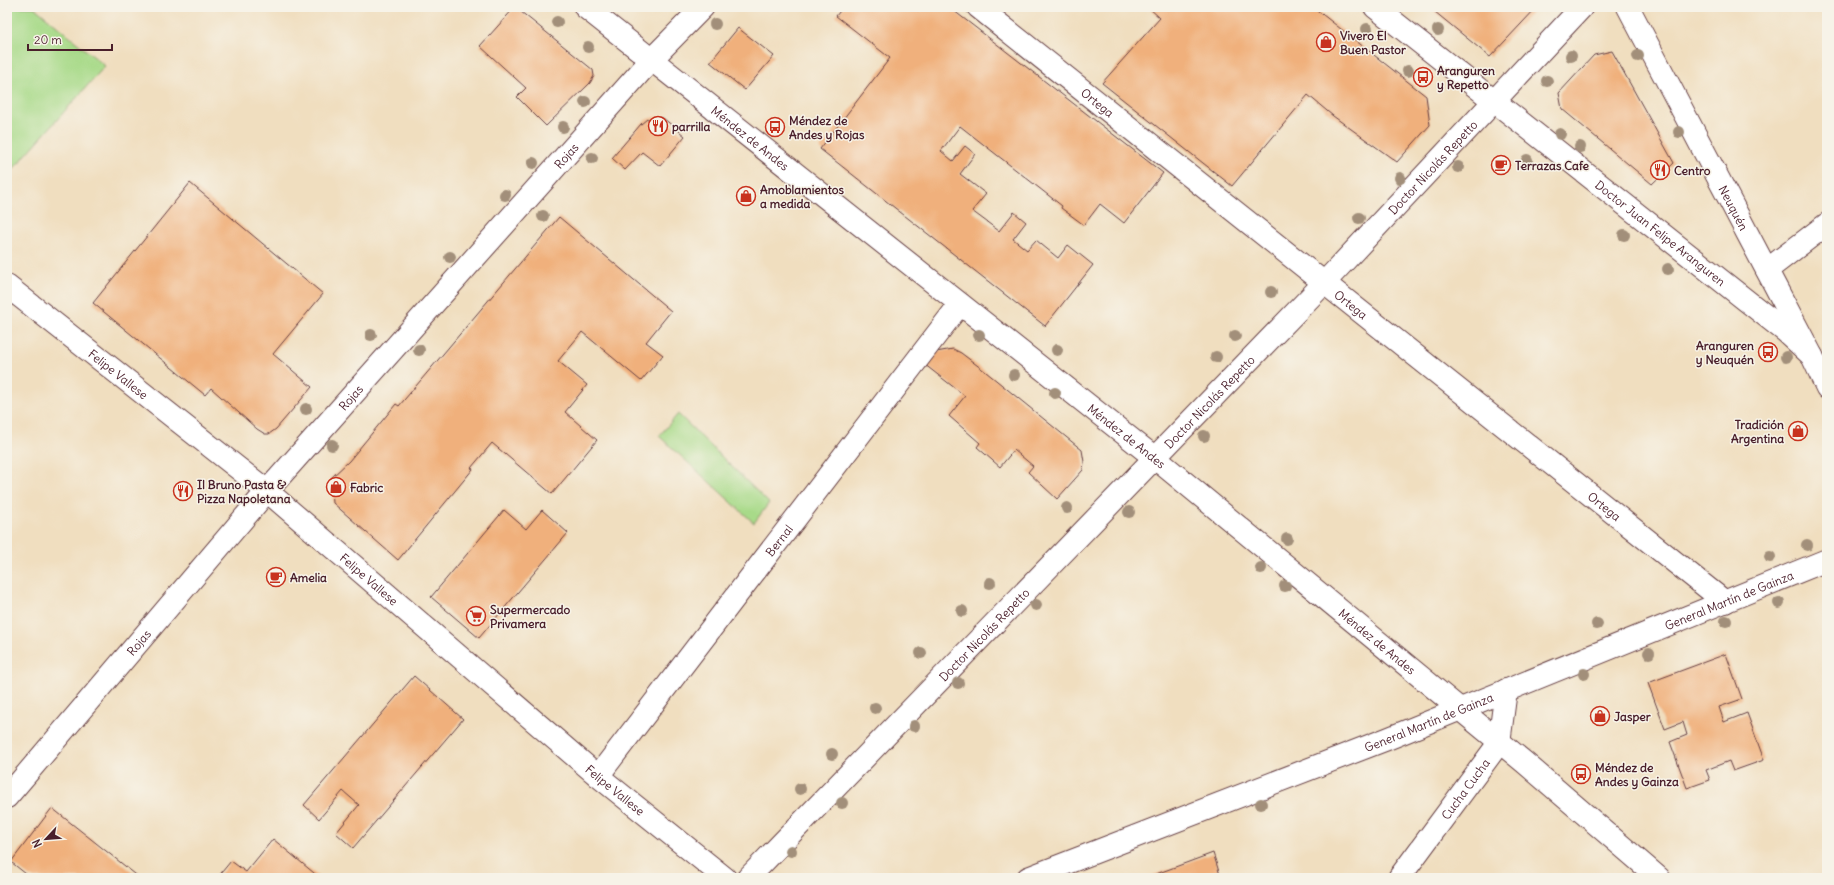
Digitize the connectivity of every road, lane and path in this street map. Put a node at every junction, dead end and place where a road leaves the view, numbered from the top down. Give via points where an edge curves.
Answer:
1 (585, 7) edge
2 (703, 7) edge
3 (978, 7) edge
4 (1375, 7) edge
5 (1582, 7) edge
6 (1628, 7) edge
7 (651, 60) junction
8 (1495, 101) junction
9 (1827, 224) edge
10 (1767, 270) junction
11 (1324, 283) junction
12 (7, 286) edge
13 (960, 304) junction
14 (1812, 356) junction
15 (1827, 388) edge
16 (1155, 458) junction
17 (267, 491) junction
18 (1827, 560) edge
19 (1725, 602) junction
20 (1506, 690) junction
21 (1458, 709) junction
22 (1500, 743) junction
23 (598, 776) junction
24 (7, 797) edge
25 (725, 878) edge
26 (748, 878) edge
27 (1028, 878) edge
28 (1399, 878) edge
29 (1659, 878) edge

1 - 7 street, Méndez de Andes
2 - 7 street, Rojas
3 - 11 street, Ortega
4 - 8 street, Doctor Juan Felipe Aranguren
5 - 8 street, Doctor Nicolás Repetto
6 - 10 street, Neuquén
7 - 13 street, Méndez de Andes
7 - 17 street, Rojas
8 - 11 street, Doctor Nicolás Repetto
8 - 14 street, Doctor Juan Felipe Aranguren via 1785,331
9 - 10 street
10 - 14 street, Neuquén
11 - 16 street, Doctor Nicolás Repetto
11 - 19 street, Ortega
12 - 17 street, Felipe Vallese
13 - 16 street, Méndez de Andes
13 - 23 street, Bernal
14 - 15 street, Neuquén
16 - 21 street, Méndez de Andes
16 - 26 street, Doctor Nicolás Repetto
17 - 23 street, Felipe Vallese
17 - 24 street, Rojas
18 - 19 street, General Martín de Gainza
19 - 20 street, General Martín de Gainza
20 - 21 street, General Martín de Gainza
20 - 22 street
21 - 22 street, Méndez de Andes
21 - 27 street, General Martín de Gainza
22 - 28 street, Cucha Cucha
22 - 29 street, Méndez de Andes
23 - 25 street, Felipe Vallese

